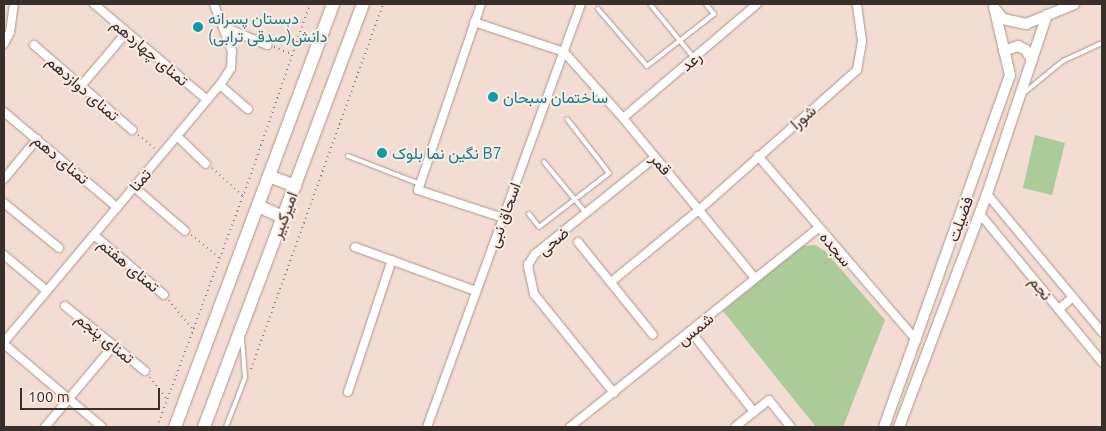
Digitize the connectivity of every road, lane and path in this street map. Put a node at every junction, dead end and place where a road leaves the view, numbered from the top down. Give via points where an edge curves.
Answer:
1 (14, 4) edge
2 (94, 4) edge
3 (214, 4) edge
4 (310, 4) edge
5 (333, 4) edge
6 (363, 4) edge
7 (383, 4) edge
8 (481, 4) edge
9 (581, 4) edge
10 (650, 4) edge
11 (706, 4) edge
12 (757, 4) edge
13 (857, 4) edge
14 (1074, 4) edge
15 (993, 5) edge
16 (598, 9) dead end
17 (1047, 15) junction
18 (474, 22) junction
19 (224, 27) junction
20 (126, 33) junction
21 (680, 40) junction
22 (1102, 43) edge
23 (4, 44) edge
24 (267, 45) joint
25 (34, 46) dead end
26 (1004, 51) junction
27 (564, 52) junction
28 (292, 54) junction
29 (694, 58) junction
30 (1032, 60) junction
31 (82, 86) junction
32 (220, 86) junction
33 (1020, 97) junction
34 (207, 100) junction
35 (248, 109) dead end
36 (4, 112) edge
37 (623, 118) junction
38 (567, 120) dead end
39 (132, 130) joint
40 (177, 136) junction
41 (37, 139) junction
42 (161, 155) junction
43 (348, 156) dead end
44 (758, 156) junction
45 (655, 157) junction
46 (544, 162) dead end
47 (206, 164) joint
48 (269, 176) junction
49 (4, 179) edge
50 (420, 184) junction
51 (972, 184) junction
52 (295, 186) junction
53 (134, 187) junction
54 (988, 194) junction
55 (244, 196) junction
56 (575, 199) junction
57 (965, 203) junction
58 (4, 204) edge
59 (118, 206) junction
60 (258, 206) junction
61 (700, 209) junction
62 (586, 213) junction
63 (529, 214) dead end
64 (980, 214) junction
65 (283, 217) junction
66 (503, 218) junction
67 (818, 228) junction
68 (185, 231) joint
69 (94, 235) junction
70 (578, 242) dead end
71 (355, 246) dead end
72 (59, 248) dead end
73 (4, 254) edge
74 (219, 258) junction
75 (392, 260) junction
76 (755, 278) junction
77 (611, 282) junction
78 (47, 291) junction
79 (476, 291) junction
80 (164, 295) joint
81 (1073, 297) junction
82 (65, 306) dead end
83 (1058, 309) junction
84 (241, 329) junction
85 (193, 330) junction
86 (1102, 332) edge
87 (692, 333) junction
88 (652, 335) dead end
89 (916, 340) junction
90 (4, 343) edge
91 (114, 345) junction
92 (1102, 362) edge
93 (145, 372) joint
94 (250, 372) dead end
95 (348, 392) dead end
96 (614, 393) junction
97 (69, 399) junction
98 (167, 399) junction
99 (754, 412) junction
100 (45, 427) edge
101 (102, 427) edge
102 (157, 427) edge
103 (175, 427) edge
104 (204, 427) edge
105 (226, 427) edge
106 (427, 427) edge
107 (570, 427) edge
108 (735, 427) edge
109 (791, 427) edge
110 (884, 427) edge
111 (899, 427) edge

1 - 23 street via 10,32
2 - 20 street, تمنای چهاردهم
3 - 19 street, تمنا
4 - 28 path
5 - 48 main road, امیرکبیر
6 - 52 main road, امیرکبیر
7 - 94 path
8 - 18 street
9 - 27 street, اسحاق نبی
10 - 21 lane
11 - 21 lane via 714,14
12 - 29 street, رعد
13 - 44 street, شورا via 862,42 856,70
14 - 17 street
15 - 17 street via 1003,19 1013,22 1026,24
15 - 26 street, فضیلت
16 - 21 lane via 647,66
17 - 30 street, فضیلت
18 - 27 street
18 - 50 street
19 - 24 street
19 - 32 street, تمنا via 231,68
20 - 31 street
20 - 34 street, تمنای چهاردهم
21 - 29 lane
22 - 33 lane via 1063,61
24 - 28 path
25 - 31 street, تمنای دوازدهم
26 - 30 street via 1018,46 1026,50
26 - 51 street, فضیلت via 1010,75
27 - 37 street, قمر
27 - 66 street, اسحاق نبی
28 - 55 path
29 - 37 street, رعد
30 - 33 street, فضیلت
31 - 39 street, تمنای دوازدهم
32 - 34 street, تمنا
32 - 35 street
33 - 54 street, فضیلت
34 - 40 street, تمنا
36 - 41 street, تمنای دهم
37 - 45 street, قمر
38 - 56 lane via 610,172
39 - 42 path
40 - 42 street, تمنا
40 - 47 street
41 - 49 street
41 - 59 street, تمنای دهم
42 - 53 street, تمنا
43 - 50 lane
44 - 61 street, شورا
44 - 67 street, سجده
45 - 61 street, قمر
45 - 62 street, ضحی
46 - 56 lane
47 - 55 path
48 - 52 main road
48 - 60 main road, امیرکبیر
50 - 66 street via 418,190
51 - 54 street
51 - 57 street, فضیلت
52 - 65 main road, امیرکبیر
53 - 59 street, تمنا
53 - 68 street
54 - 64 street, فضیلت
54 - 81 street, نجم
55 - 74 path
56 - 62 lane
56 - 63 lane via 539,227
57 - 64 street
57 - 89 street, فضیلت
58 - 72 street
59 - 69 street, تمنا
60 - 65 main road
60 - 103 main road, امیرکبیر
61 - 76 street, قمر
61 - 77 street, شورا
62 - 96 street, ضحی via 535,254 528,266 528,279 534,294
64 - 83 street, نجم
64 - 111 street, فضیلت
65 - 84 main road, امیرکبیر
66 - 79 street, اسحاق نبی
67 - 76 street, شمس
67 - 89 street, سجده
68 - 74 path
69 - 78 street, تمنا
69 - 80 street, تمنای هفتم
70 - 77 street
71 - 75 street
73 - 78 street
74 - 85 path
75 - 79 street
75 - 95 street
76 - 87 street, شمس
77 - 88 street
78 - 90 street, تمنا
79 - 106 street, اسحاق نبی
80 - 85 path
81 - 83 street
81 - 86 street, نجم
82 - 91 street, تمنای پنجم
83 - 92 street, نجم
84 - 104 main road, امیرکبیر
84 - 105 lane via 245,378
85 - 98 path
87 - 96 street, شمس
87 - 99 street
89 - 110 street, فضیلت
90 - 97 street
91 - 93 street, تمنای پنجم
91 - 97 street
93 - 98 path
96 - 107 street, شمس
97 - 100 street
97 - 101 street
98 - 102 path
99 - 108 street
99 - 109 street via 769,400

